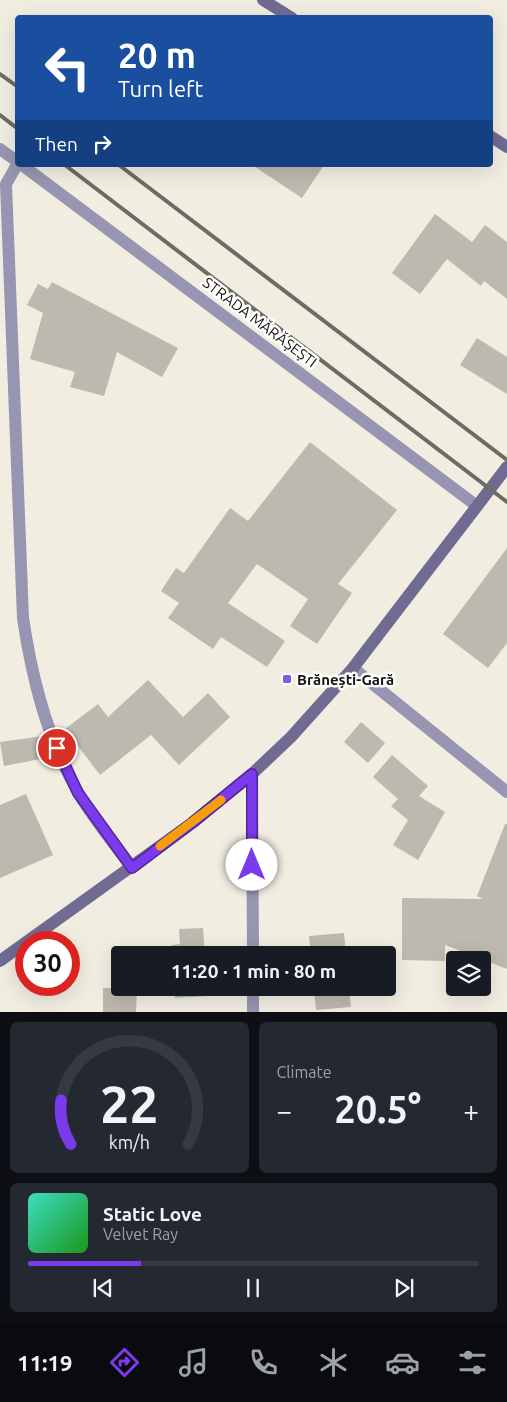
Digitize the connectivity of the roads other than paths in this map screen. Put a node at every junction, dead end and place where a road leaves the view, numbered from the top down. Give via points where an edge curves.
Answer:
1 (263, 0) edge
2 (287, 15) edge
3 (493, 138) edge
4 (507, 147) edge
5 (0, 149) edge
6 (15, 160) edge
7 (15, 167) edge
8 (25, 167) edge
9 (507, 467) edge
10 (477, 506) junction
11 (353, 668) junction
12 (252, 774) junction
13 (507, 792) edge
14 (132, 868) junction
15 (253, 946) edge
16 (0, 961) edge
17 (253, 996) edge
18 (253, 1012) edge

1 - 2 main road
3 - 4 main road
5 - 6 street
7 - 14 street via 6,184 23,618 30,667 50,734 78,793
8 - 10 street, STRADA MĂRĂȘEȘTI
9 - 10 main road
10 - 11 main road
11 - 12 main road
11 - 13 street
12 - 14 main road
12 - 15 street
14 - 16 main road
17 - 18 street

